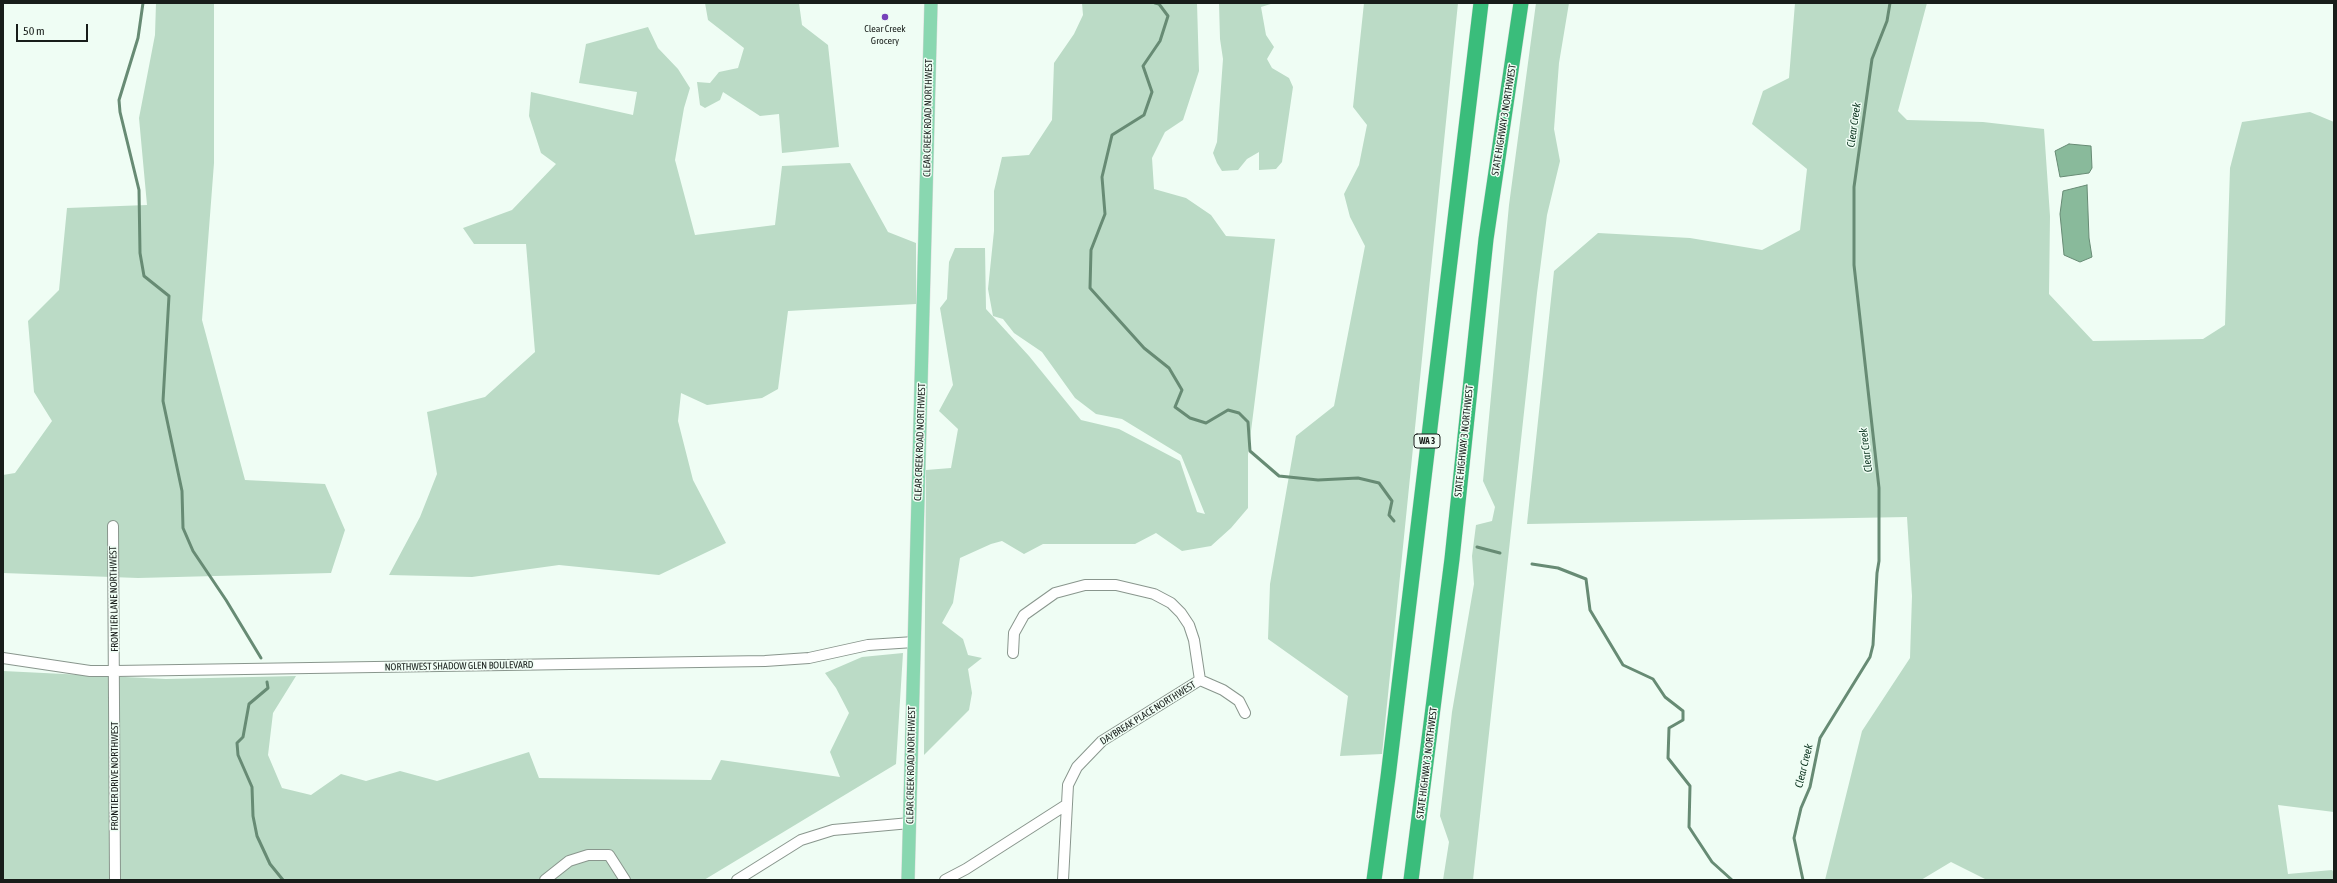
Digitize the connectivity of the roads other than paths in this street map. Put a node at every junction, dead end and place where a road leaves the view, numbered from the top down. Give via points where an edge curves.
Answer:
1 (930, 3) edge
2 (1481, 3) edge
3 (1522, 3) edge
4 (113, 526) dead end
5 (914, 642) junction
6 (1013, 653) dead end
7 (3, 658) edge
8 (115, 671) junction
9 (1200, 680) junction
10 (1245, 713) dead end
11 (1066, 805) junction
12 (910, 823) junction
13 (115, 880) edge
14 (545, 880) edge
15 (625, 880) edge
16 (737, 880) edge
17 (908, 880) edge
18 (945, 880) edge
19 (1063, 880) edge
20 (1374, 880) edge
21 (1411, 880) edge

1 - 5 main road, CLEAR CREEK ROAD NORTHWEST
2 - 20 highway, WA 3
3 - 21 highway, STATE HIGHWAY 3 NORTHWEST via 1486,239 1452,559
4 - 8 street, FRONTIER LANE NORTHWEST
5 - 8 street, NORTHWEST SHADOW GLEN BOULEVARD via 868,645 808,658 765,661
5 - 12 main road, CLEAR CREEK ROAD NORTHWEST
6 - 9 street via 1014,633 1024,615 1055,594 1085,585 1121,586 1154,594 1171,603 1181,613 1189,625 1194,640
7 - 8 street, NORTHWEST SHADOW GLEN BOULEVARD via 90,671
8 - 13 street, FRONTIER DRIVE NORTHWEST
9 - 10 street via 1223,690 1239,701
9 - 11 street, DAYBREAK PLACE NORTHWEST via 1102,741 1077,767 1068,785
11 - 18 street
11 - 19 street, DAYBREAK PLACE NORTHWEST
12 - 16 street via 833,830 802,840
12 - 17 main road, CLEAR CREEK ROAD NORTHWEST
14 - 15 street via 569,861 588,855 609,855

